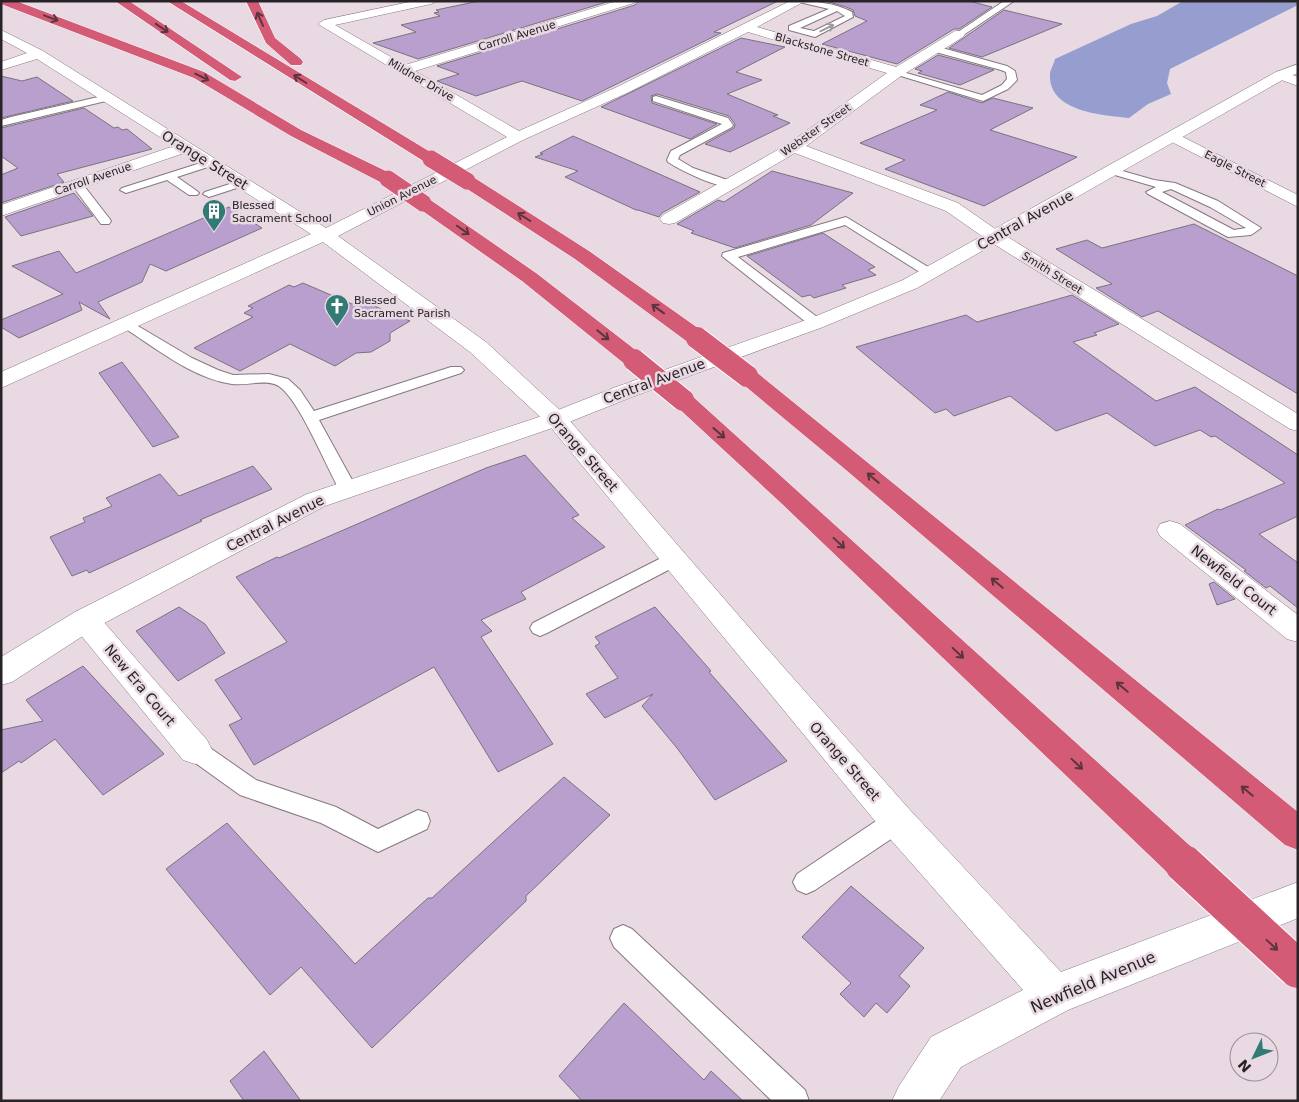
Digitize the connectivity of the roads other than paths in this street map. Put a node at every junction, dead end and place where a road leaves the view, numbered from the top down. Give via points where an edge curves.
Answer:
1 (5, 1) edge
2 (121, 1) edge
3 (173, 1) edge
4 (252, 1) edge
5 (431, 1) edge
6 (630, 1) edge
7 (799, 1) edge
8 (1010, 1) edge
9 (834, 9) junction
10 (745, 28) junction
11 (1, 34) edge
12 (959, 34) joint
13 (935, 49) junction
14 (38, 54) junction
15 (1, 66) edge
16 (1298, 68) edge
17 (404, 70) junction
18 (897, 73) junction
19 (1280, 75) junction
20 (1298, 82) edge
21 (250, 88) dead end
22 (108, 98) junction
23 (656, 99) dead end
24 (275, 104) dead end
25 (1, 123) edge
26 (518, 137) junction
27 (1172, 137) junction
28 (794, 147) junction
29 (184, 148) junction
30 (431, 159) junction
31 (210, 163) junction
32 (1112, 171) junction
33 (168, 176) junction
34 (388, 179) junction
35 (242, 183) junction
36 (76, 184) junction
37 (729, 184) junction
38 (1171, 185) junction
39 (126, 190) dead end
40 (193, 193) dead end
41 (209, 194) dead end
42 (1298, 202) edge
43 (1, 210) edge
44 (669, 219) dead end
45 (105, 221) dead end
46 (325, 234) junction
47 (995, 237) junction
48 (931, 273) junction
49 (126, 323) junction
50 (816, 323) junction
51 (456, 370) dead end
52 (1, 381) edge
53 (310, 418) junction
54 (556, 419) junction
55 (1298, 424) edge
56 (348, 489) junction
57 (1170, 530) dead end
58 (673, 558) junction
59 (85, 620) junction
60 (540, 628) dead end
61 (1298, 630) edge
62 (1, 673) edge
63 (195, 750) joint
64 (418, 821) dead end
65 (897, 821) junction
66 (1291, 828) edge
67 (806, 882) dead end
68 (1298, 900) edge
69 (623, 938) dead end
70 (1298, 969) edge
71 (1055, 995) junction
72 (794, 1101) edge
73 (914, 1101) edge

1 -> 34 highway via 199,75 296,133
2 -> 21 highway
30 -> 3 highway
30 -> 4 highway via 280,50 266,32
5 - 17 street, Mildner Drive via 324,24
6 - 17 street, Carroll Avenue
7 - 9 lane
7 - 10 street, Union Avenue
8 - 12 lane
9 -> 9 lane via 801,24 792,28 815,34 849,17 846,12
10 - 18 street, Blackstone Street
10 - 26 street, Union Avenue via 622,90
11 - 14 street, Orange Street
12 - 13 street, Webster Street
13 - 18 street, Webster Street
13 - 18 lane via 1004,68 1010,71 1012,80 983,98
14 - 15 street
14 - 22 street, Orange Street
16 - 19 street, Central Avenue
17 - 26 street, Mildner Drive
18 - 28 street, Webster Street
19 - 20 street
19 - 27 street, Central Avenue
22 - 25 lane via 53,108
22 - 29 street, Orange Street
23 - 37 lane via 724,120 728,125 675,153 672,160 689,170
24 - 34 highway
26 - 46 street, Union Avenue
27 - 32 street, Central Avenue
27 - 42 street, Eagle Street
28 - 37 street, Webster Street
28 - 47 street, Smith Street via 952,207
29 - 31 street, Orange Street
29 - 36 street, Carroll Avenue
66 -> 30 highway, bridge via 747,376 582,255
31 - 33 lane
31 - 35 street, Orange Street
32 - 38 lane
32 - 47 street, Central Avenue
33 - 39 lane
33 - 40 lane
34 -> 70 highway, bridge via 529,277 683,400
35 - 41 lane
35 - 46 street, Orange Street
36 - 43 street, Carroll Avenue
36 - 45 lane
37 - 44 street, Webster Street
38 - 38 lane via 1214,204 1254,228 1232,234 1152,192
46 - 49 street, Union Avenue
46 - 54 street, Orange Street via 478,347
47 - 48 street, Central Avenue
47 - 55 street, Smith Street
48 - 50 street, Central Avenue
48 - 50 lane via 846,221 728,256
49 - 52 street, Union Avenue
49 - 53 lane via 204,370 237,380 272,379 282,382 290,388
50 - 54 street, Central Avenue
51 - 53 lane
53 - 56 lane
54 - 56 street, Central Avenue
54 - 58 street, Orange Street
56 - 59 street, Central Avenue via 316,500
57 - 61 street, Newfield Court
58 - 60 lane
58 - 65 street, Orange Street
59 - 62 street, Central Avenue
59 - 63 street, New Era Court
63 - 64 lane via 248,788 328,815 378,841
65 - 67 lane
65 - 71 street, Orange Street
68 - 71 street, Newfield Avenue
69 - 72 lane
71 - 73 street, Newfield Avenue via 946,1052

